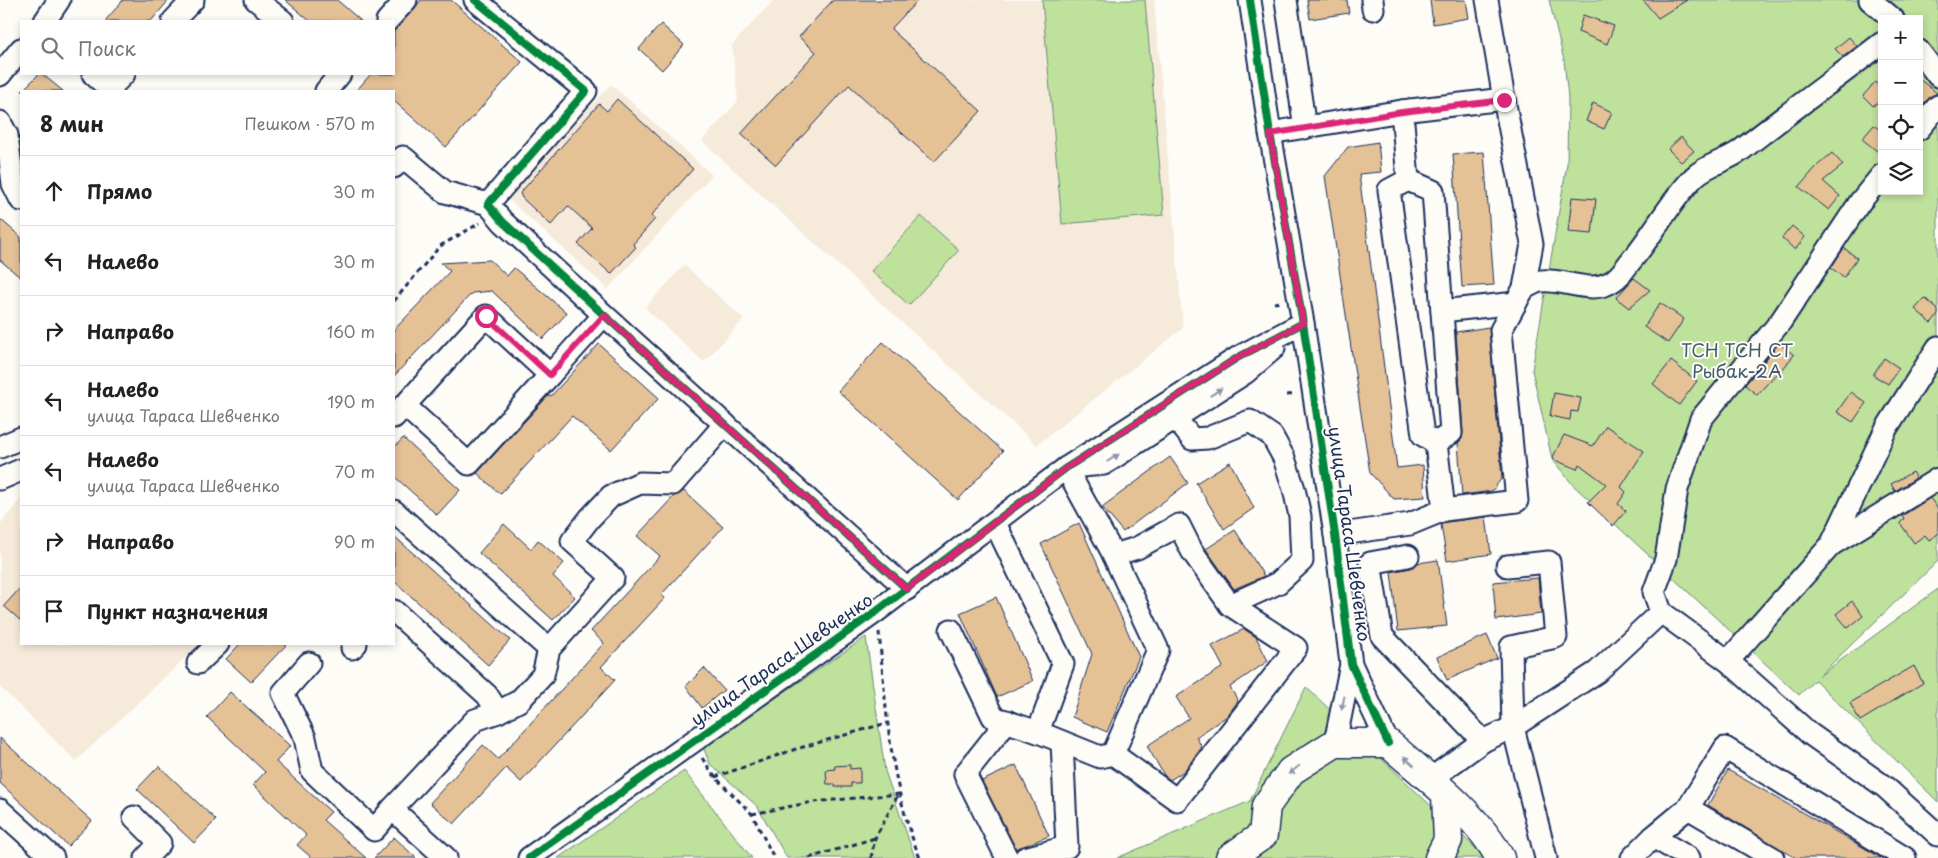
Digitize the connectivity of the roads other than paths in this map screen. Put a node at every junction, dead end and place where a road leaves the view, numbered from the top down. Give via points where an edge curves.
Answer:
1 (60, 0) edge
2 (193, 0) edge
3 (256, 0) edge
4 (406, 0) edge
5 (475, 0) edge
6 (1250, 0) edge
7 (1286, 0) edge
8 (1488, 0) edge
9 (1870, 0) edge
10 (1888, 15) edge
11 (46, 20) edge
12 (174, 20) edge
13 (282, 20) edge
14 (387, 20) edge
15 (1878, 46) edge
16 (20, 50) edge
17 (1923, 56) edge
18 (1, 72) edge
19 (95, 75) edge
20 (339, 75) edge
21 (1938, 76) edge
22 (115, 85) edge
23 (327, 90) edge
24 (1504, 100) junction
25 (1938, 106) edge
26 (1402, 112) junction
27 (0, 122) edge
28 (1923, 124) edge
29 (1304, 128) junction
30 (1270, 134) junction
31 (397, 158) edge
32 (1408, 180) junction
33 (1878, 180) edge
34 (20, 198) edge
35 (484, 214) junction
36 (1520, 296) junction
37 (1442, 311) junction
38 (604, 315) junction
39 (1303, 323) junction
40 (1938, 347) edge
41 (550, 375) junction
42 (399, 411) edge
43 (1176, 419) junction
44 (725, 424) junction
45 (20, 438) edge
46 (1436, 443) junction
47 (0, 447) edge
48 (1066, 468) junction
49 (20, 470) edge
50 (0, 479) edge
51 (1938, 479) edge
52 (1444, 510) junction
53 (395, 513) edge
54 (995, 522) junction
55 (1335, 535) junction
56 (1830, 546) junction
57 (1114, 555) junction
58 (1408, 556) dead end
59 (1507, 566) dead end
60 (907, 589) junction
61 (1230, 606) junction
62 (395, 612) edge
63 (1661, 612) junction
64 (950, 630) dead end
65 (217, 645) edge
66 (549, 649) junction
67 (1728, 661) junction
68 (198, 663) dead end
69 (309, 663) dead end
70 (1351, 664) junction
71 (498, 712) junction
72 (1006, 722) junction
73 (1513, 727) junction
74 (1038, 732) junction
75 (1483, 741) junction
76 (1062, 742) junction
77 (1335, 743) junction
78 (1388, 743) junction
79 (1114, 754) junction
80 (1437, 787) junction
81 (1688, 808) junction
82 (392, 809) junction
83 (0, 810) edge
84 (134, 817) dead end
85 (1938, 835) edge
86 (1654, 837) junction
87 (1267, 847) edge
88 (1496, 850) edge
89 (53, 858) edge
90 (146, 858) edge
91 (446, 858) edge
92 (529, 858) edge
93 (1007, 858) edge
94 (1025, 858) edge
95 (1230, 858) edge
96 (1439, 858) edge
97 (1546, 858) edge
98 (1632, 858) edge
99 (1689, 858) edge
100 (1773, 858) edge
101 (1905, 858) edge

1 - 11 street
2 - 12 street
3 - 13 street
4 - 14 street
5 - 35 street via 586,90
6 - 30 street, улица Тараса Шевченко
7 - 29 street
8 - 24 street
9 - 10 street
15 - 36 street via 1738,152 1696,176 1673,201 1634,258 1608,284 1590,287 1540,281
16 - 18 street
17 - 21 street
19 - 22 street
20 - 23 street
24 - 26 street
24 - 36 street via 1532,244
25 - 28 street
26 - 29 street
26 - 32 street
27 - 34 street via 7,135 13,184
29 - 30 street
30 - 39 street, улица Тараса Шевченко
31 - 35 street via 445,192
32 - 37 street via 1433,191
32 - 46 street via 1389,190 1424,435
33 - 63 street via 1780,321 1701,418 1677,489 1666,559 1654,592
35 - 38 street via 503,222
36 - 37 street
36 - 52 street via 1501,330 1517,500
37 - 46 street via 1451,433
38 - 41 street
38 - 44 street
43 -> 39 street via 1245,373
39 - 48 street, улица Тараса Шевченко via 1237,358
39 - 55 street, улица Тараса Шевченко
40 - 56 street via 1886,429
41 - 42 street via 469,464
41 - 42 street via 486,316
48 -> 43 street via 1104,464
43 - 61 street via 1192,438 1208,438 1250,421 1272,436 1284,458 1294,489 1300,516 1302,560 1278,583
44 - 60 street
44 - 66 street via 673,484 640,482 611,496 572,541 613,578
45 - 47 street
46 - 52 street
48 - 54 street, улица Тараса Шевченко
48 - 57 street
49 - 50 street
51 - 56 street
52 - 55 street via 1410,524
53 - 66 street
54 - 60 street, улица Тараса Шевченко
54 - 74 street via 1064,664
55 - 70 street, улица Тараса Шевченко
56 - 67 street
57 - 61 street via 1136,548 1179,524 1192,551
57 - 79 street via 1158,650
58 - 75 street via 1370,562 1382,636
59 - 73 street via 1549,562 1556,637 1512,647
60 - 92 street, улица Тараса Шевченко
61 - 79 street via 1296,648 1177,800
62 - 71 street via 487,695
63 - 67 street
63 - 73 street via 1597,672
64 - 72 street via 993,716
65 - 68 street
66 - 71 street via 543,675 520,701
67 - 85 street via 1810,734 1885,787
69 - 82 street via 284,693 305,738 312,771 374,830
70 -> 77 street
70 - 78 street, улица Тараса Шевченко
71 - 82 street via 475,720
72 - 74 street
72 - 93 street via 965,774
73 - 75 street
73 - 97 street
74 - 76 street
75 - 80 street
76 - 79 street via 1100,757
76 - 94 street via 1067,847
77 - 78 main road
77 -> 87 main road via 1291,771 1266,806
80 -> 78 main road, улица Тараса Шевченко
80 - 88 main road, улица Тараса Шевченко via 1473,820
80 - 96 main road via 1448,840
81 - 86 street
81 - 100 street
81 - 101 street via 1725,748
82 - 91 street
83 - 89 street
84 - 90 street via 160,843
86 - 98 street
86 - 99 street
87 - 95 main road

